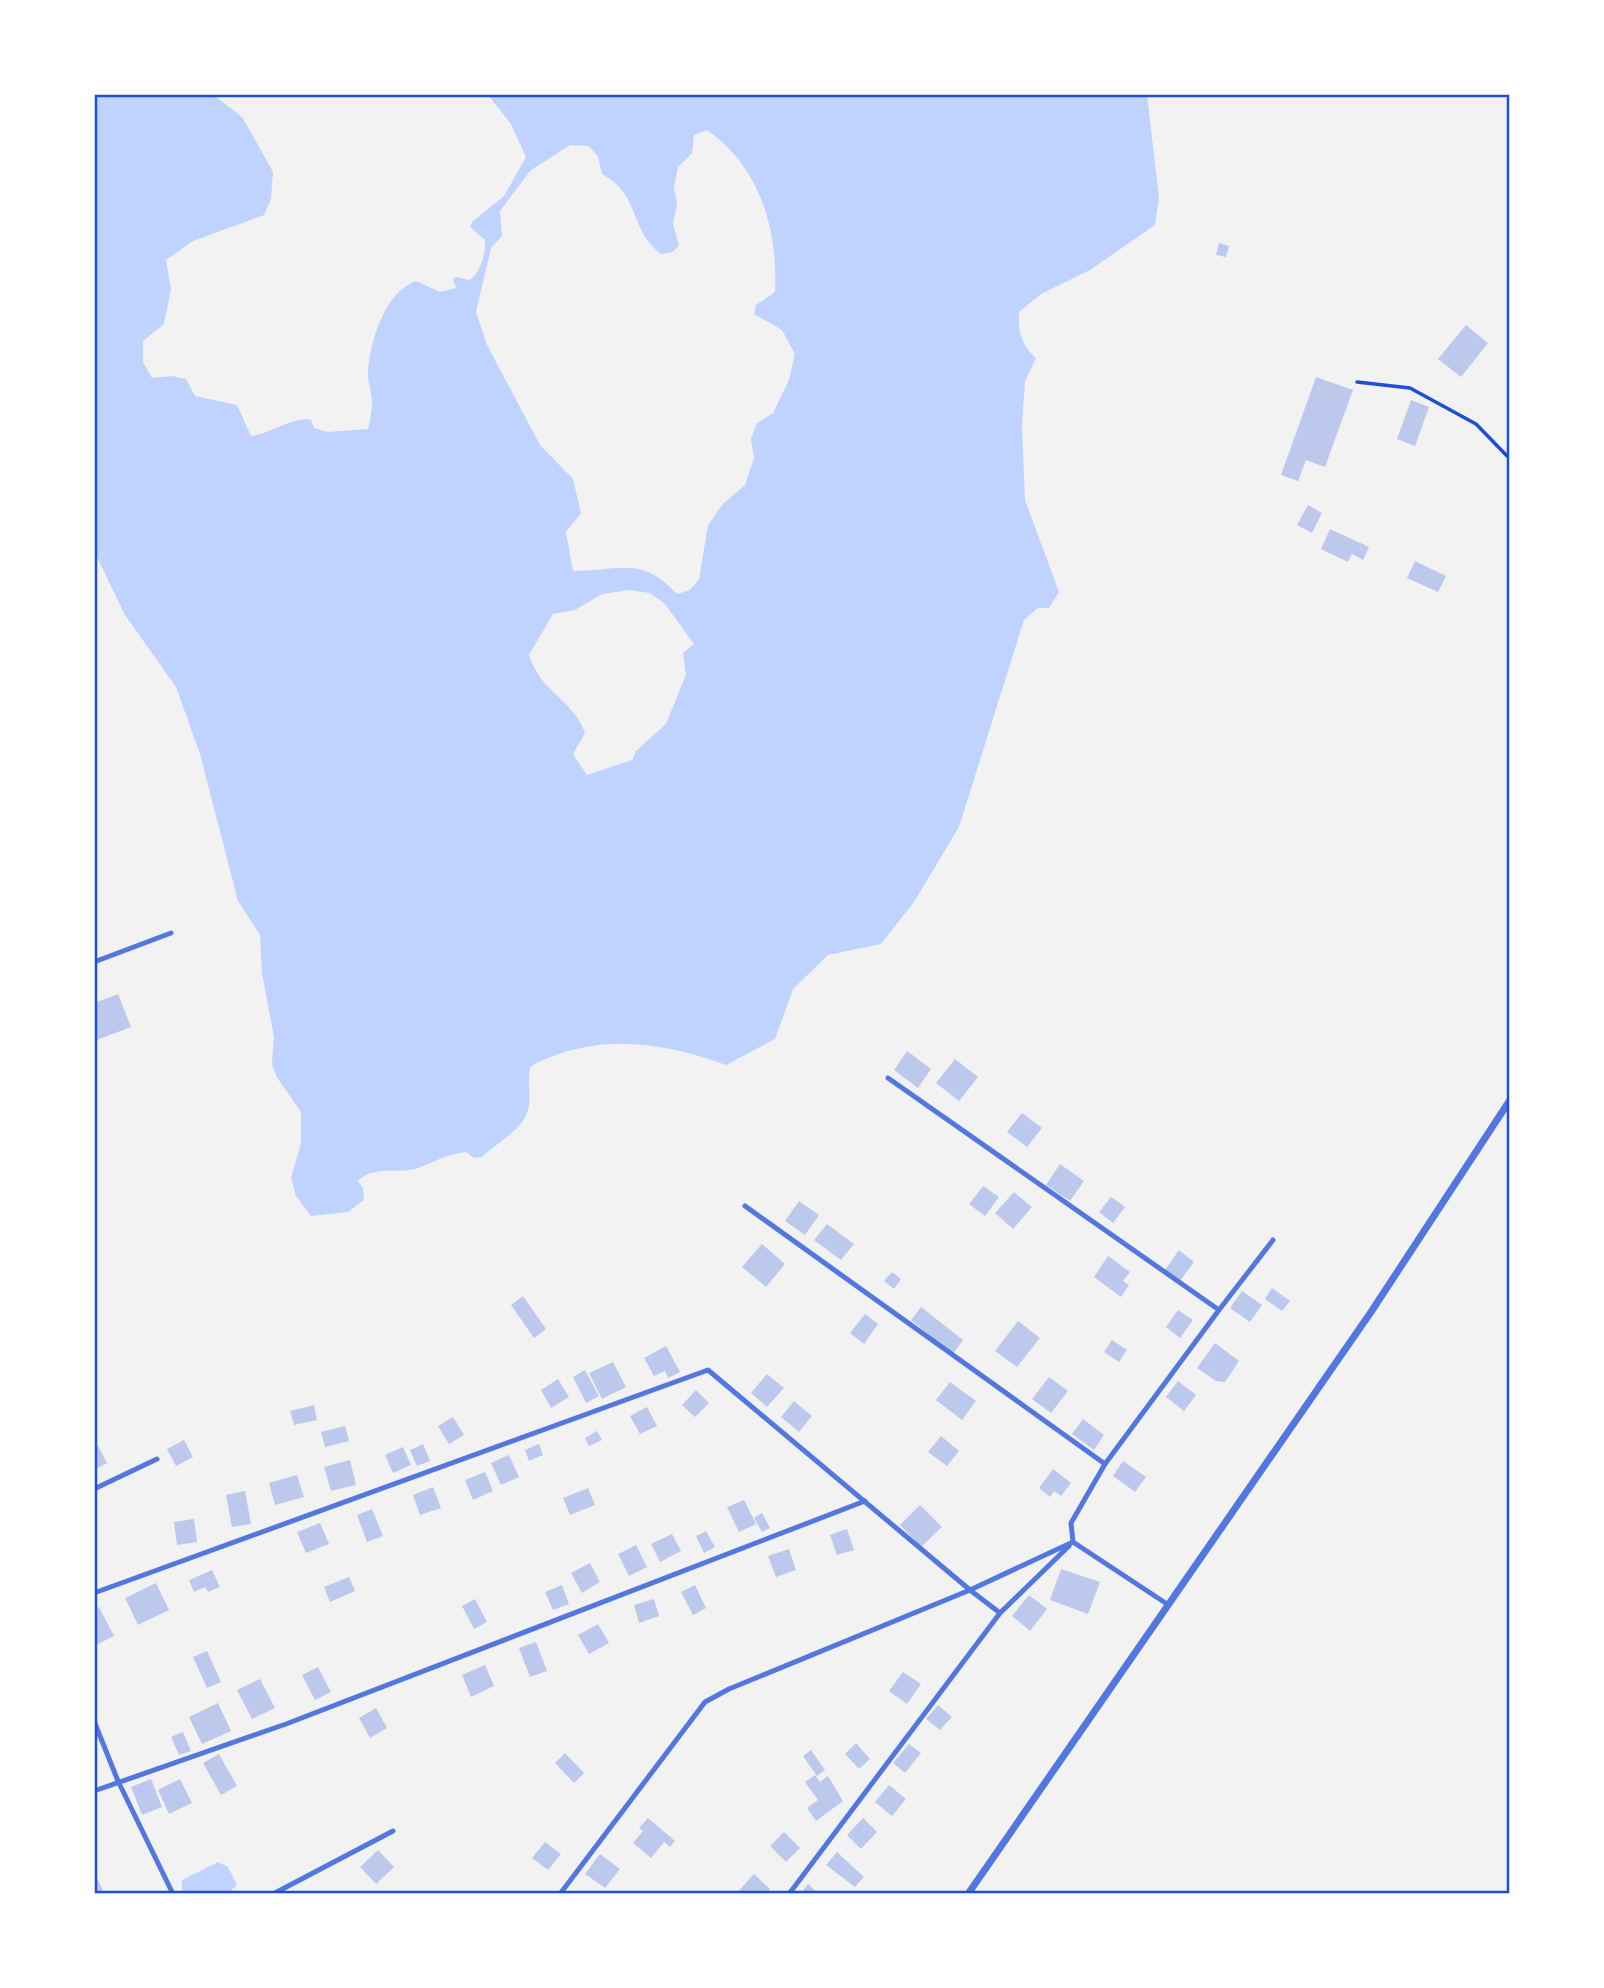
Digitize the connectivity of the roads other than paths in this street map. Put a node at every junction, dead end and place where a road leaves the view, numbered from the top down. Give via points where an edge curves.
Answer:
1 (171, 933) dead end
2 (94, 962) edge
3 (888, 1078) dead end
4 (1510, 1100) edge
5 (745, 1206) dead end
6 (1273, 1240) dead end
7 (1219, 1310) junction
8 (157, 1459) dead end
9 (1105, 1464) junction
10 (94, 1489) edge
11 (865, 1501) junction
12 (1073, 1542) junction
13 (970, 1590) junction
14 (94, 1593) edge
15 (1167, 1604) junction
16 (1000, 1613) junction
17 (94, 1721) edge
18 (118, 1781) junction
19 (94, 1791) edge
20 (393, 1831) dead end
21 (173, 1894) edge
22 (273, 1894) edge
23 (561, 1894) edge
24 (789, 1894) edge
25 (968, 1894) edge

1 - 2 lane
3 - 7 lane
4 - 15 street via 1371,1312
5 - 9 lane
6 - 7 lane
7 - 9 lane
8 - 10 lane
9 - 12 lane via 1071,1523
11 - 13 lane
11 - 14 lane via 708,1370
11 - 18 lane via 286,1724
12 - 13 lane
12 - 15 lane
12 - 16 lane
13 - 16 lane
13 - 23 lane via 705,1702
15 - 25 street
16 - 24 lane
17 - 18 lane
18 - 19 lane
18 - 21 lane
20 - 22 lane

